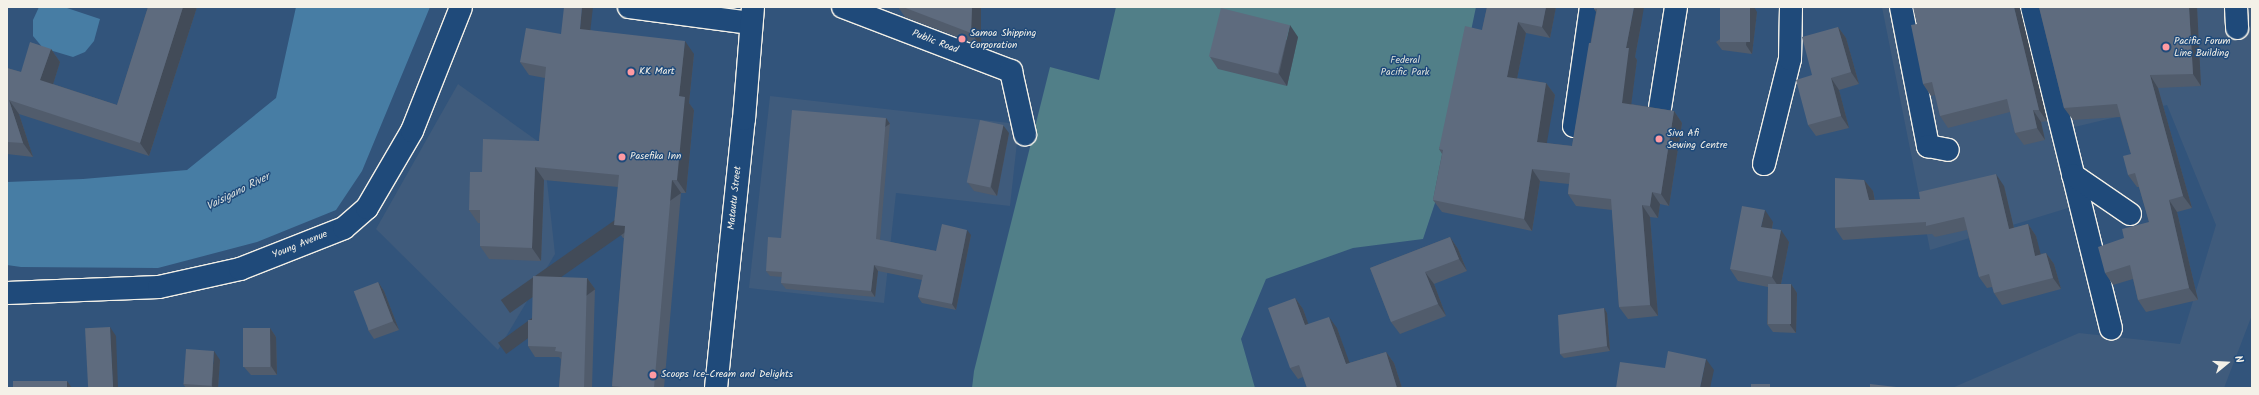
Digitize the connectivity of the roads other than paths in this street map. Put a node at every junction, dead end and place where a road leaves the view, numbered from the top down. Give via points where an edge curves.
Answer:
1 (461, 7) edge
2 (629, 7) edge
3 (843, 7) edge
4 (1591, 7) edge
5 (1676, 7) edge
6 (1791, 7) edge
7 (1901, 7) edge
8 (2032, 7) edge
9 (752, 15) edge
10 (1660, 108) edge
11 (1574, 126) edge
12 (1025, 134) dead end
13 (1948, 150) dead end
14 (1764, 164) dead end
15 (2073, 175) junction
16 (2130, 214) dead end
17 (7, 293) edge
18 (2111, 328) dead end
19 (716, 388) edge

1 - 17 street, Young Avenue via 412,131 367,208 344,228 240,270 159,287
2 - 9 street
3 - 12 street, Public Road via 1012,71
4 - 11 street
5 - 10 street
6 - 14 street via 1790,59
7 - 13 street via 1928,146
8 - 15 street
9 - 19 street, Matautu Street via 744,119
15 - 16 street
15 - 18 street

